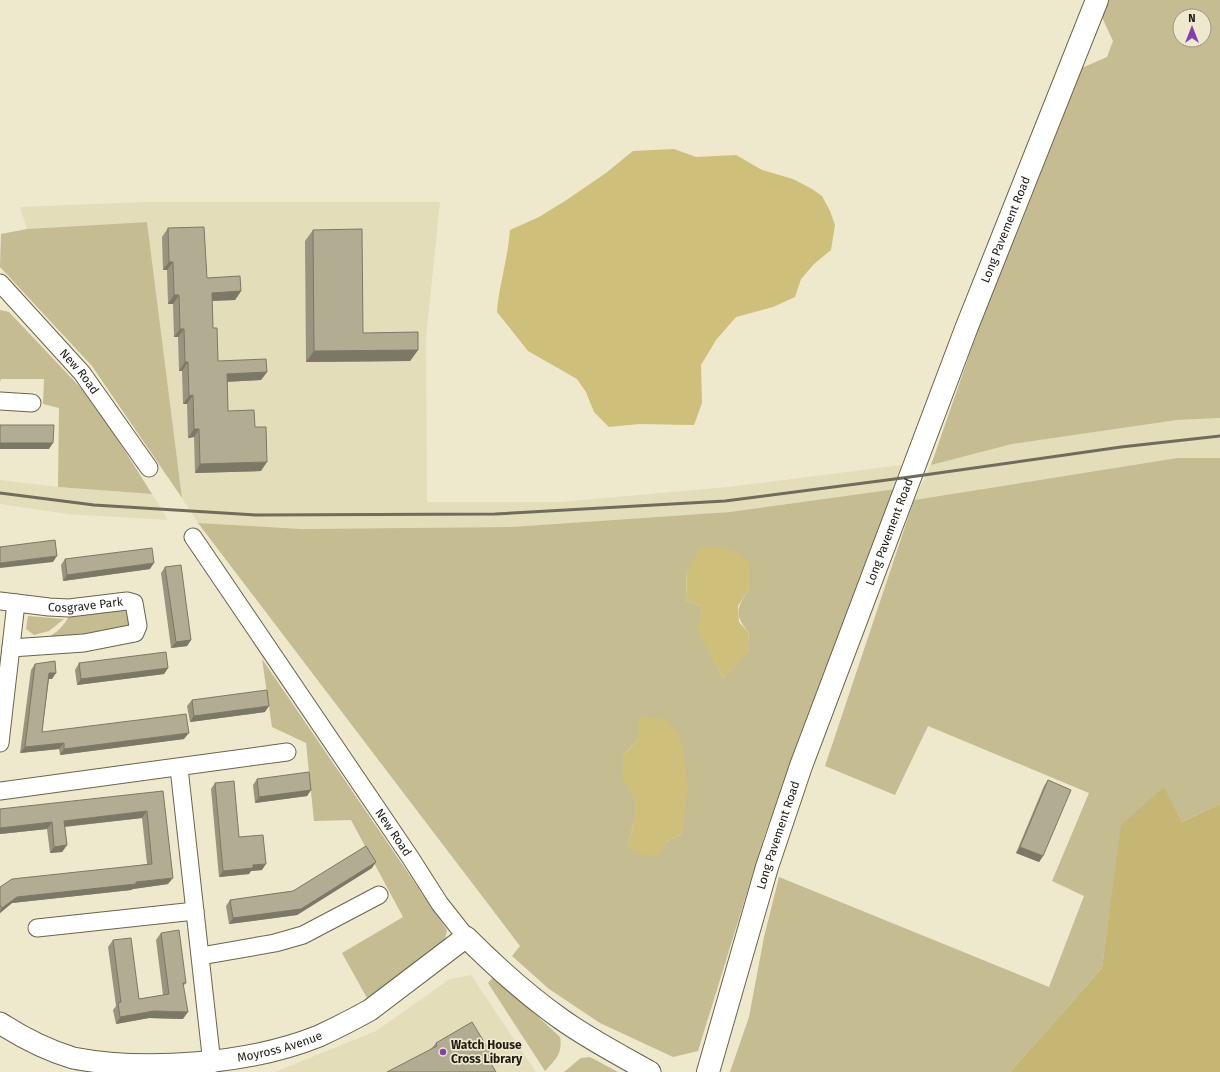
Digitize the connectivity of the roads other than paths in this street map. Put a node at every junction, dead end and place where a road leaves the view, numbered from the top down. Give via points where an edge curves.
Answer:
1 (1097, 0) edge
2 (1, 285) edge
3 (0, 401) edge
4 (32, 403) dead end
5 (149, 468) dead end
6 (193, 537) dead end
7 (8, 602) edge
8 (11, 648) junction
9 (1, 719) edge
10 (0, 743) edge
11 (287, 752) dead end
12 (179, 768) junction
13 (0, 791) edge
14 (379, 895) dead end
15 (195, 911) junction
16 (37, 928) dead end
17 (466, 937) junction
18 (201, 956) junction
19 (0, 1022) edge
20 (212, 1064) junction
21 (650, 1072) edge
22 (708, 1072) edge

1 - 22 main road, Long Pavement Road via 966,329 801,766 767,867
2 - 5 street, New Road via 82,373
3 - 4 street
6 - 17 street, New Road via 440,904
7 - 8 street
7 - 8 street, Cosgrave Park via 68,608 127,601 134,603 138,626 135,633 84,643
8 - 9 street
9 - 10 street
11 - 12 street
12 - 13 street
12 - 15 street
14 - 18 street via 303,935
15 - 16 street
15 - 18 street
17 - 20 street, Moyross Avenue via 370,1010 319,1036 283,1048
17 - 21 street, New Road via 492,963 559,1018
18 - 20 street
19 - 20 street, Moyross Avenue via 40,1046 89,1062 150,1070

